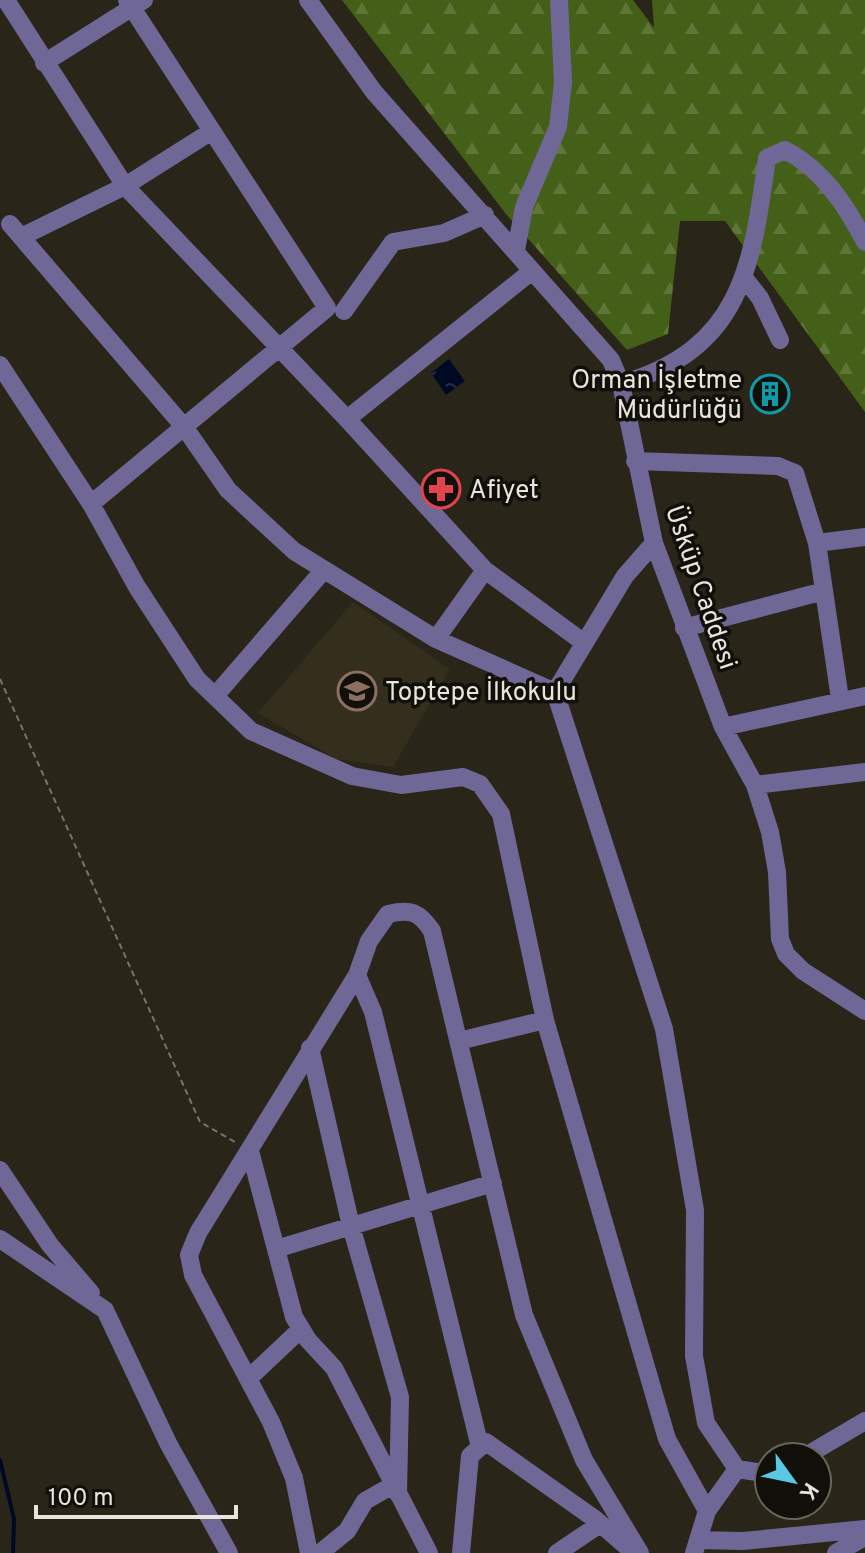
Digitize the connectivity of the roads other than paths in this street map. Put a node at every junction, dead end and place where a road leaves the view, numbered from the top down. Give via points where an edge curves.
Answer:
1 (6, 0) edge
2 (308, 0) edge
3 (559, 0) edge
4 (134, 2) edge
5 (44, 63) junction
6 (212, 131) junction
7 (125, 186) junction
8 (485, 215) junction
9 (865, 242) edge
10 (516, 250) junction
11 (532, 271) junction
12 (745, 279) junction
13 (344, 311) dead end
14 (780, 340) dead end
15 (281, 349) junction
16 (0, 365) edge
17 (621, 384) junction
18 (347, 419) junction
19 (185, 428) junction
20 (635, 461) junction
21 (91, 504) junction
22 (865, 537) edge
23 (654, 543) junction
24 (817, 543) junction
25 (485, 570) junction
26 (323, 571) junction
27 (824, 591) junction
28 (684, 628) junction
29 (436, 639) junction
30 (583, 642) junction
31 (555, 692) junction
32 (215, 696) junction
33 (865, 696) edge
34 (840, 699) junction
35 (723, 727) junction
36 (865, 772) edge
37 (755, 785) junction
38 (357, 975) junction
39 (865, 1011) edge
40 (545, 1020) junction
41 (459, 1041) junction
42 (310, 1048) junction
43 (250, 1151) junction
44 (0, 1170) edge
45 (493, 1183) junction
46 (423, 1204) junction
47 (351, 1226) junction
48 (0, 1239) edge
49 (276, 1249) junction
50 (105, 1310) junction
51 (301, 1329) junction
52 (248, 1379) junction
53 (865, 1421) edge
54 (831, 1441) edge
55 (480, 1447) junction
56 (737, 1469) junction
57 (753, 1472) edge
58 (395, 1489) junction
59 (707, 1511) junction
60 (600, 1524) junction
61 (865, 1529) edge
62 (865, 1537) edge
63 (696, 1547) edge
64 (229, 1553) edge
65 (309, 1553) edge
66 (320, 1553) edge
67 (429, 1553) edge
68 (461, 1553) edge
69 (557, 1553) edge
70 (634, 1553) edge
71 (640, 1553) edge
72 (836, 1553) edge

1 - 5 street
2 - 8 street, Üsküp Caddesi via 374,92
3 - 10 street via 563,82 558,127 524,207
4 - 5 street
4 - 6 street
5 - 7 street
6 - 7 street
6 - 15 street via 327,308
7 - 15 street
7 - 19 street via 16,230
8 - 10 street, Üsküp Caddesi
8 - 13 street via 444,233 393,242
9 - 12 street via 811,164 785,150 767,158
10 - 11 street, Üsküp Caddesi
11 - 17 street, Üsküp Caddesi via 611,360
11 - 18 street
12 - 14 street
12 - 17 street via 718,328 660,373
15 - 18 street
15 - 19 street
16 - 21 street
17 - 20 street, Üsküp Caddesi
18 - 25 street
19 - 21 street
19 - 26 street via 228,490
20 - 23 street, Üsküp Caddesi
20 - 24 street via 778,466 795,473
21 - 32 street via 137,587 197,679
22 - 24 street
23 - 28 street, Üsküp Caddesi
23 - 30 street via 625,576
24 - 27 street
25 - 29 street
25 - 30 street
26 - 29 street
26 - 32 street
27 - 28 street
27 - 34 street
28 - 35 street, Üsküp Caddesi
29 - 31 street
30 - 31 street
31 - 56 street via 664,1029 695,1210 694,1356 706,1423
32 - 40 street via 251,731 352,776 401,785 463,777 480,784 501,814
33 - 34 street
34 - 35 street
35 - 37 street, Üsküp Caddesi
36 - 37 street
37 - 39 street, Üsküp Caddesi via 770,832 786,954
38 - 41 street via 369,941 388,914 409,909 423,917 432,931
38 - 42 street
38 - 46 street via 373,1012
40 - 41 street
40 - 59 street via 667,1439
41 - 45 street
42 - 43 street
42 - 47 street
43 - 49 street
43 - 52 street via 189,1255 193,1275
44 - 50 street via 50,1245
45 - 46 street
45 - 71 street via 524,1315 584,1460
46 - 47 street
46 - 55 street
47 - 49 street
47 - 58 street via 400,1397
48 - 50 street
49 - 51 street
50 - 64 street via 168,1443
51 - 52 street
51 - 58 street via 334,1368
52 - 65 street via 294,1478
53 - 54 street
55 - 60 street via 486,1442 497,1449
55 - 68 street via 470,1456
56 - 57 street
56 - 59 street
58 - 66 street via 365,1501 347,1531
58 - 67 street
59 - 63 street
60 - 69 street
60 - 70 street
61 - 63 street
62 - 72 street

